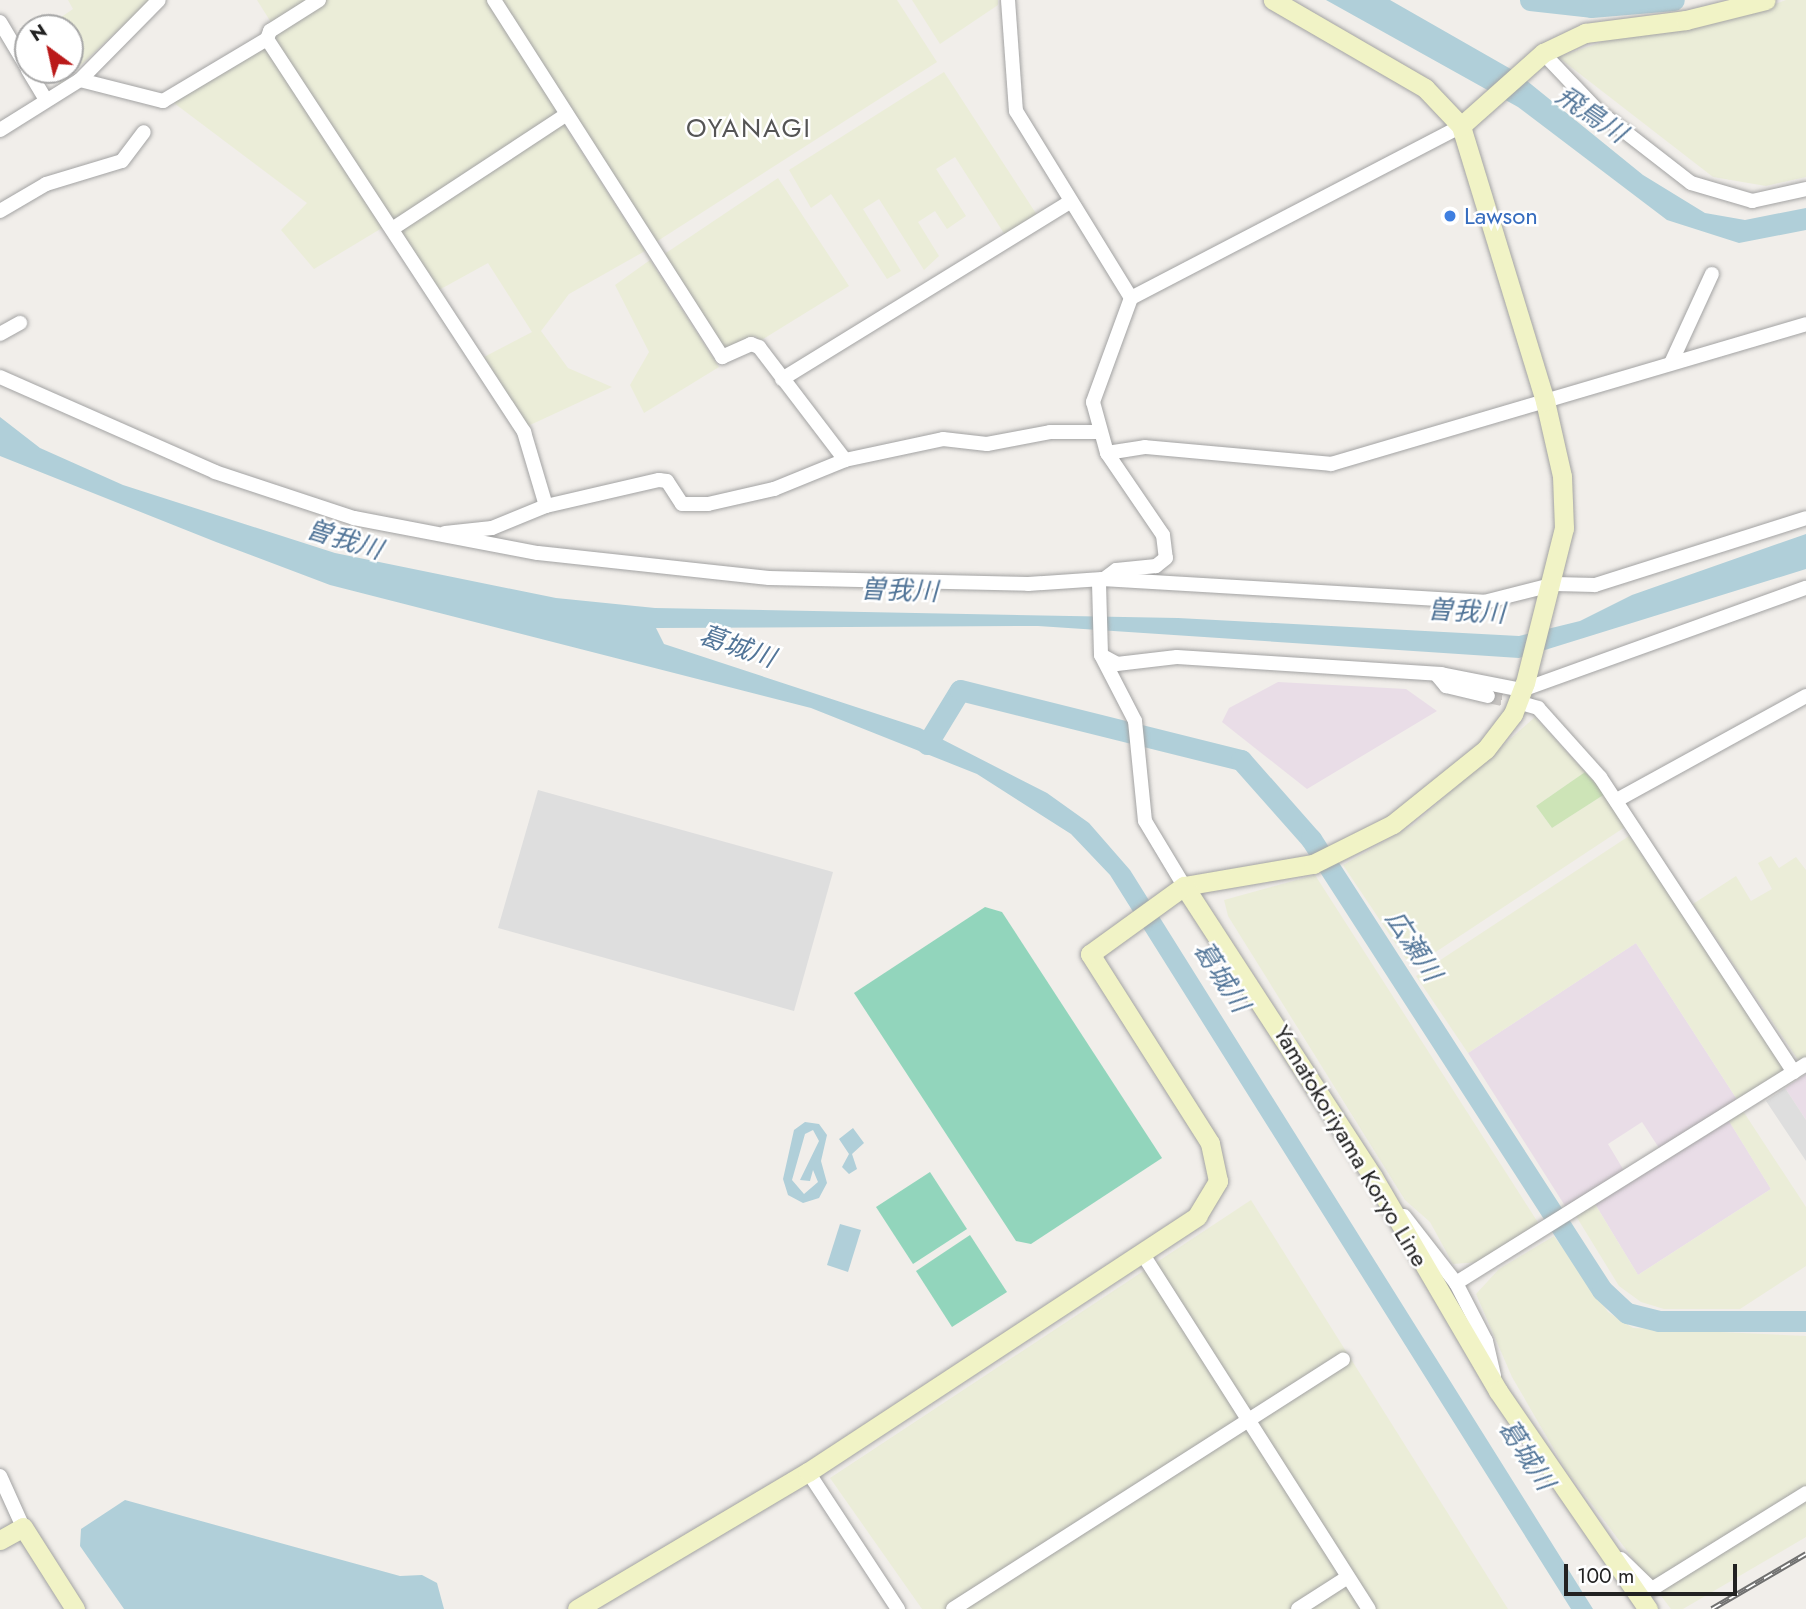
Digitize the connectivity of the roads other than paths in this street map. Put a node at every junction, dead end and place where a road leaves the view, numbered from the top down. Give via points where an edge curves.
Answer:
1 (159, 0) edge
2 (319, 0) edge
3 (494, 0) edge
4 (1008, 0) edge
5 (1273, 0) edge
6 (1766, 0) edge
7 (0, 22) edge
8 (267, 39) junction
9 (14, 46) edge
10 (1543, 53) junction
11 (84, 76) edge
12 (84, 81) edge
13 (36, 84) edge
14 (73, 84) edge
15 (46, 100) junction
16 (567, 114) junction
17 (1461, 125) junction
18 (0, 130) edge
19 (145, 132) dead end
20 (1806, 189) edge
21 (1071, 201) junction
22 (0, 211) edge
23 (392, 229) junction
24 (1712, 274) dead end
25 (1131, 298) junction
26 (20, 323) dead end
27 (1806, 324) edge
28 (0, 334) edge
29 (1671, 363) junction
30 (0, 377) edge
31 (782, 379) junction
32 (1545, 401) junction
33 (1099, 432) junction
34 (1107, 453) junction
35 (845, 460) junction
36 (546, 506) junction
37 (1806, 518) edge
38 (441, 534) junction
39 (1101, 581) junction
40 (1806, 588) edge
41 (1553, 591) junction
42 (1101, 655) junction
43 (1436, 674) junction
44 (1523, 692) junction
45 (1488, 696) tunnel mouth
46 (1806, 696) edge
47 (1617, 800) junction
48 (1179, 890) junction
49 (1800, 1068) edge
50 (1373, 1177) junction
51 (1142, 1253) junction
52 (1456, 1283) junction
53 (1343, 1360) dead end
54 (1498, 1391) junction
55 (1249, 1420) junction
56 (808, 1472) junction
57 (0, 1476) edge
58 (1806, 1493) edge
59 (23, 1527) junction
60 (1595, 1533) junction
61 (0, 1540) edge
62 (1348, 1577) junction
63 (75, 1609) edge
64 (577, 1609) edge
65 (898, 1609) edge
66 (953, 1609) edge
67 (1298, 1609) edge
68 (1369, 1609) edge
69 (1648, 1609) edge

1 - 11 street
2 - 8 street via 270,31
3 - 16 street
4 - 21 street via 1016,111
5 - 17 main road via 1425,89
6 - 10 main road via 1686,20 1586,33
7 - 9 street
8 - 12 street via 163,101
8 - 23 street
10 - 17 main road
10 - 20 street via 1597,110 1691,183 1752,201
13 - 15 street
14 - 15 street
15 - 18 street
16 - 23 street
16 - 31 street via 722,357 751,344
17 - 25 street
17 - 32 main road
19 - 22 street via 122,161 46,184
21 - 25 street
21 - 31 street
23 - 36 street via 524,432
24 - 29 street
25 - 33 street via 1093,392
26 - 28 street
27 - 29 street
29 - 32 street
30 - 38 street via 227,477 354,518
31 - 35 street
32 - 34 street via 1331,464 1145,447
32 - 41 main road via 1562,477 1564,528
33 - 34 street
33 - 35 street via 1050,432 987,444 943,439
34 - 39 street via 1167,543 1166,558 1156,566 1116,570
35 - 36 street via 774,489 708,504 682,504 667,481 659,480
36 - 38 street via 492,528
37 - 41 street via 1595,585
38 - 39 street via 642,568 769,578 1028,584
39 - 41 street via 1484,602
39 - 42 street
40 - 44 street
41 - 44 main road
42 - 43 street via 1117,664 1177,657
42 - 48 street via 1135,721 1145,821
43 - 44 street
43 - 45 street via 1446,686
44 - 47 street
44 - 48 main road via 1514,714 1486,749 1444,788 1340,851 1313,864
46 - 47 street
47 - 49 street
48 - 50 main road, Yamatokoriyama Koryo Line
48 - 51 main road via 1090,954 1210,1143 1218,1181 1197,1216
49 - 52 street
50 - 52 street
50 - 54 main road, Yamatokoriyama Koryo Line
51 - 55 street
51 - 56 main road
52 - 54 street via 1486,1341
53 - 55 street
54 - 60 main road, Yamatokoriyama Koryo Line
55 - 62 street
55 - 66 street
56 - 64 main road
56 - 65 street
57 - 59 street
58 - 60 street via 1652,1589
59 - 61 main road
59 - 63 main road
60 - 69 main road, Yamatokoriyama Koryo Line
62 - 67 street
62 - 68 street

